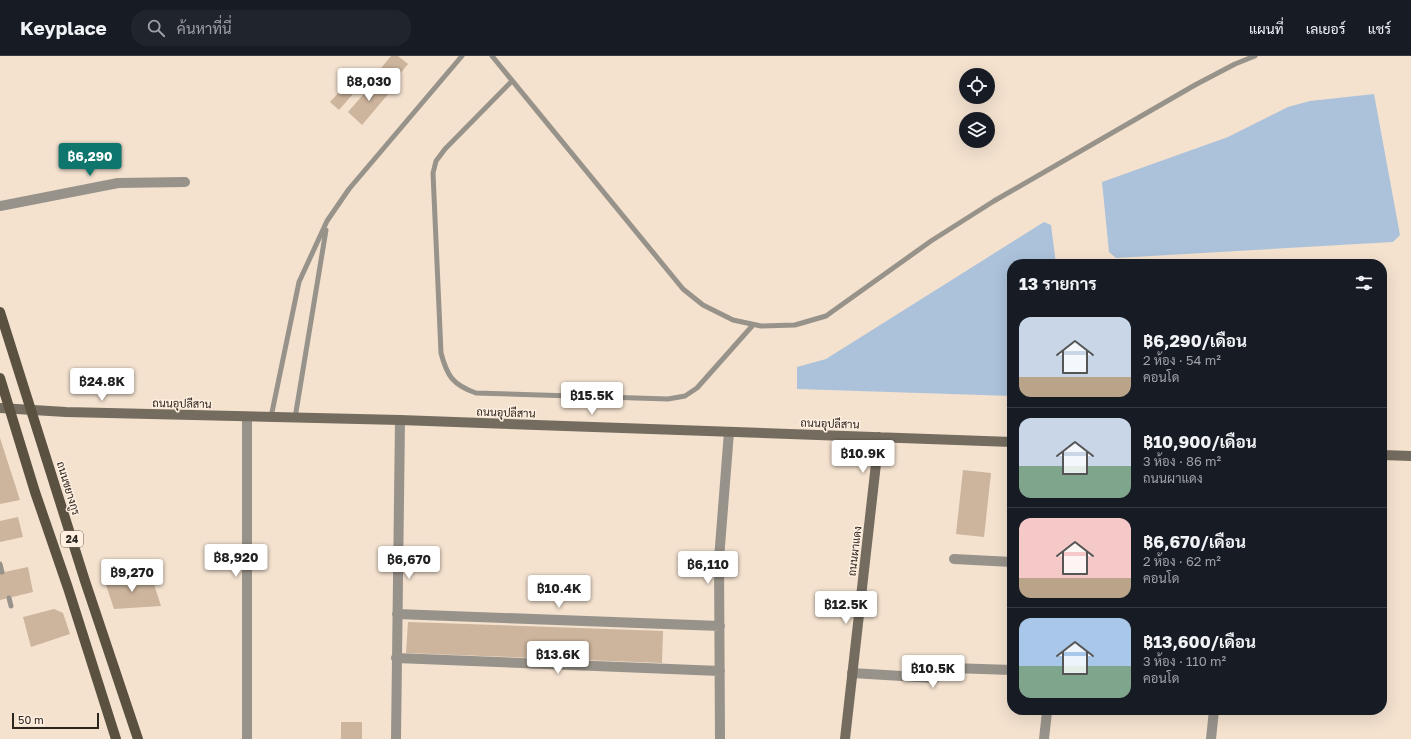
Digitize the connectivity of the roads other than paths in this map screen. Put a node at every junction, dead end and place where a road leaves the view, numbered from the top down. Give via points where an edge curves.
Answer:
1 (462, 56) edge
2 (492, 56) edge
3 (1256, 56) edge
4 (512, 81) junction
5 (184, 182) dead end
6 (0, 206) edge
7 (327, 221) junction
8 (0, 312) edge
9 (753, 324) junction
10 (0, 378) edge
11 (5, 409) edge
12 (32, 410) junction
13 (247, 417) junction
14 (271, 417) junction
15 (295, 418) junction
16 (400, 420) junction
17 (729, 432) junction
18 (879, 437) junction
19 (1007, 442) edge
20 (1387, 455) edge
21 (1411, 456) edge
22 (954, 559) dead end
23 (1007, 562) edge
24 (0, 564) edge
25 (2, 572) dead end
26 (85, 581) junction
27 (68, 588) junction
28 (9, 598) dead end
29 (11, 606) dead end
30 (397, 614) junction
31 (720, 626) junction
32 (396, 658) junction
33 (1007, 670) edge
34 (720, 671) junction
35 (852, 673) junction
36 (1047, 715) edge
37 (1213, 715) edge
38 (116, 739) edge
39 (138, 739) edge
40 (247, 739) edge
41 (396, 739) edge
42 (720, 739) edge
43 (845, 739) edge
44 (1044, 739) edge
45 (1211, 739) edge

1 - 7 lane via 349,189
2 - 4 lane
3 - 9 lane via 1195,85 994,201 931,241 826,316 795,325
4 - 9 lane via 683,289 703,305 727,317
4 - 9 lane via 445,149 436,161 433,173 441,352 452,380 462,388 476,393 668,399 685,396 697,388
5 - 6 street via 118,183
7 - 14 lane via 299,282
7 - 15 lane
8 - 12 main road, ถนนชยางกูร / 24
10 - 11 main road, 24
11 - 12 main road, ถนนอุปลีสาน
11 - 27 main road, 24
12 - 13 main road, ถนนอุปลีสาน
12 - 26 main road, ถนนชยางกูร / 24
13 - 14 main road, ถนนอุปลีสาน
13 - 40 street
14 - 15 main road, ถนนอุปลีสาน
15 - 16 main road, ถนนอุปลีสาน
16 - 17 main road, ถนนอุปลีสาน
16 - 30 street
17 - 18 main road, ถนนอุปลีสาน
17 - 31 street via 719,559
18 - 19 main road, ถนนอุปลีสาน
18 - 35 main road, ถนนผาแดง
20 - 21 main road
22 - 23 street
24 - 25 lane
26 - 27 main road
26 - 39 main road, ถนนชยางกูร / 24
27 - 38 main road, 24
28 - 29 lane
30 - 31 street
30 - 32 street
31 - 34 street
32 - 34 street
32 - 41 street
33 - 35 street via 951,668 934,678
34 - 42 street
35 - 43 main road, ถนนผาแดง
36 - 44 street
37 - 45 street

